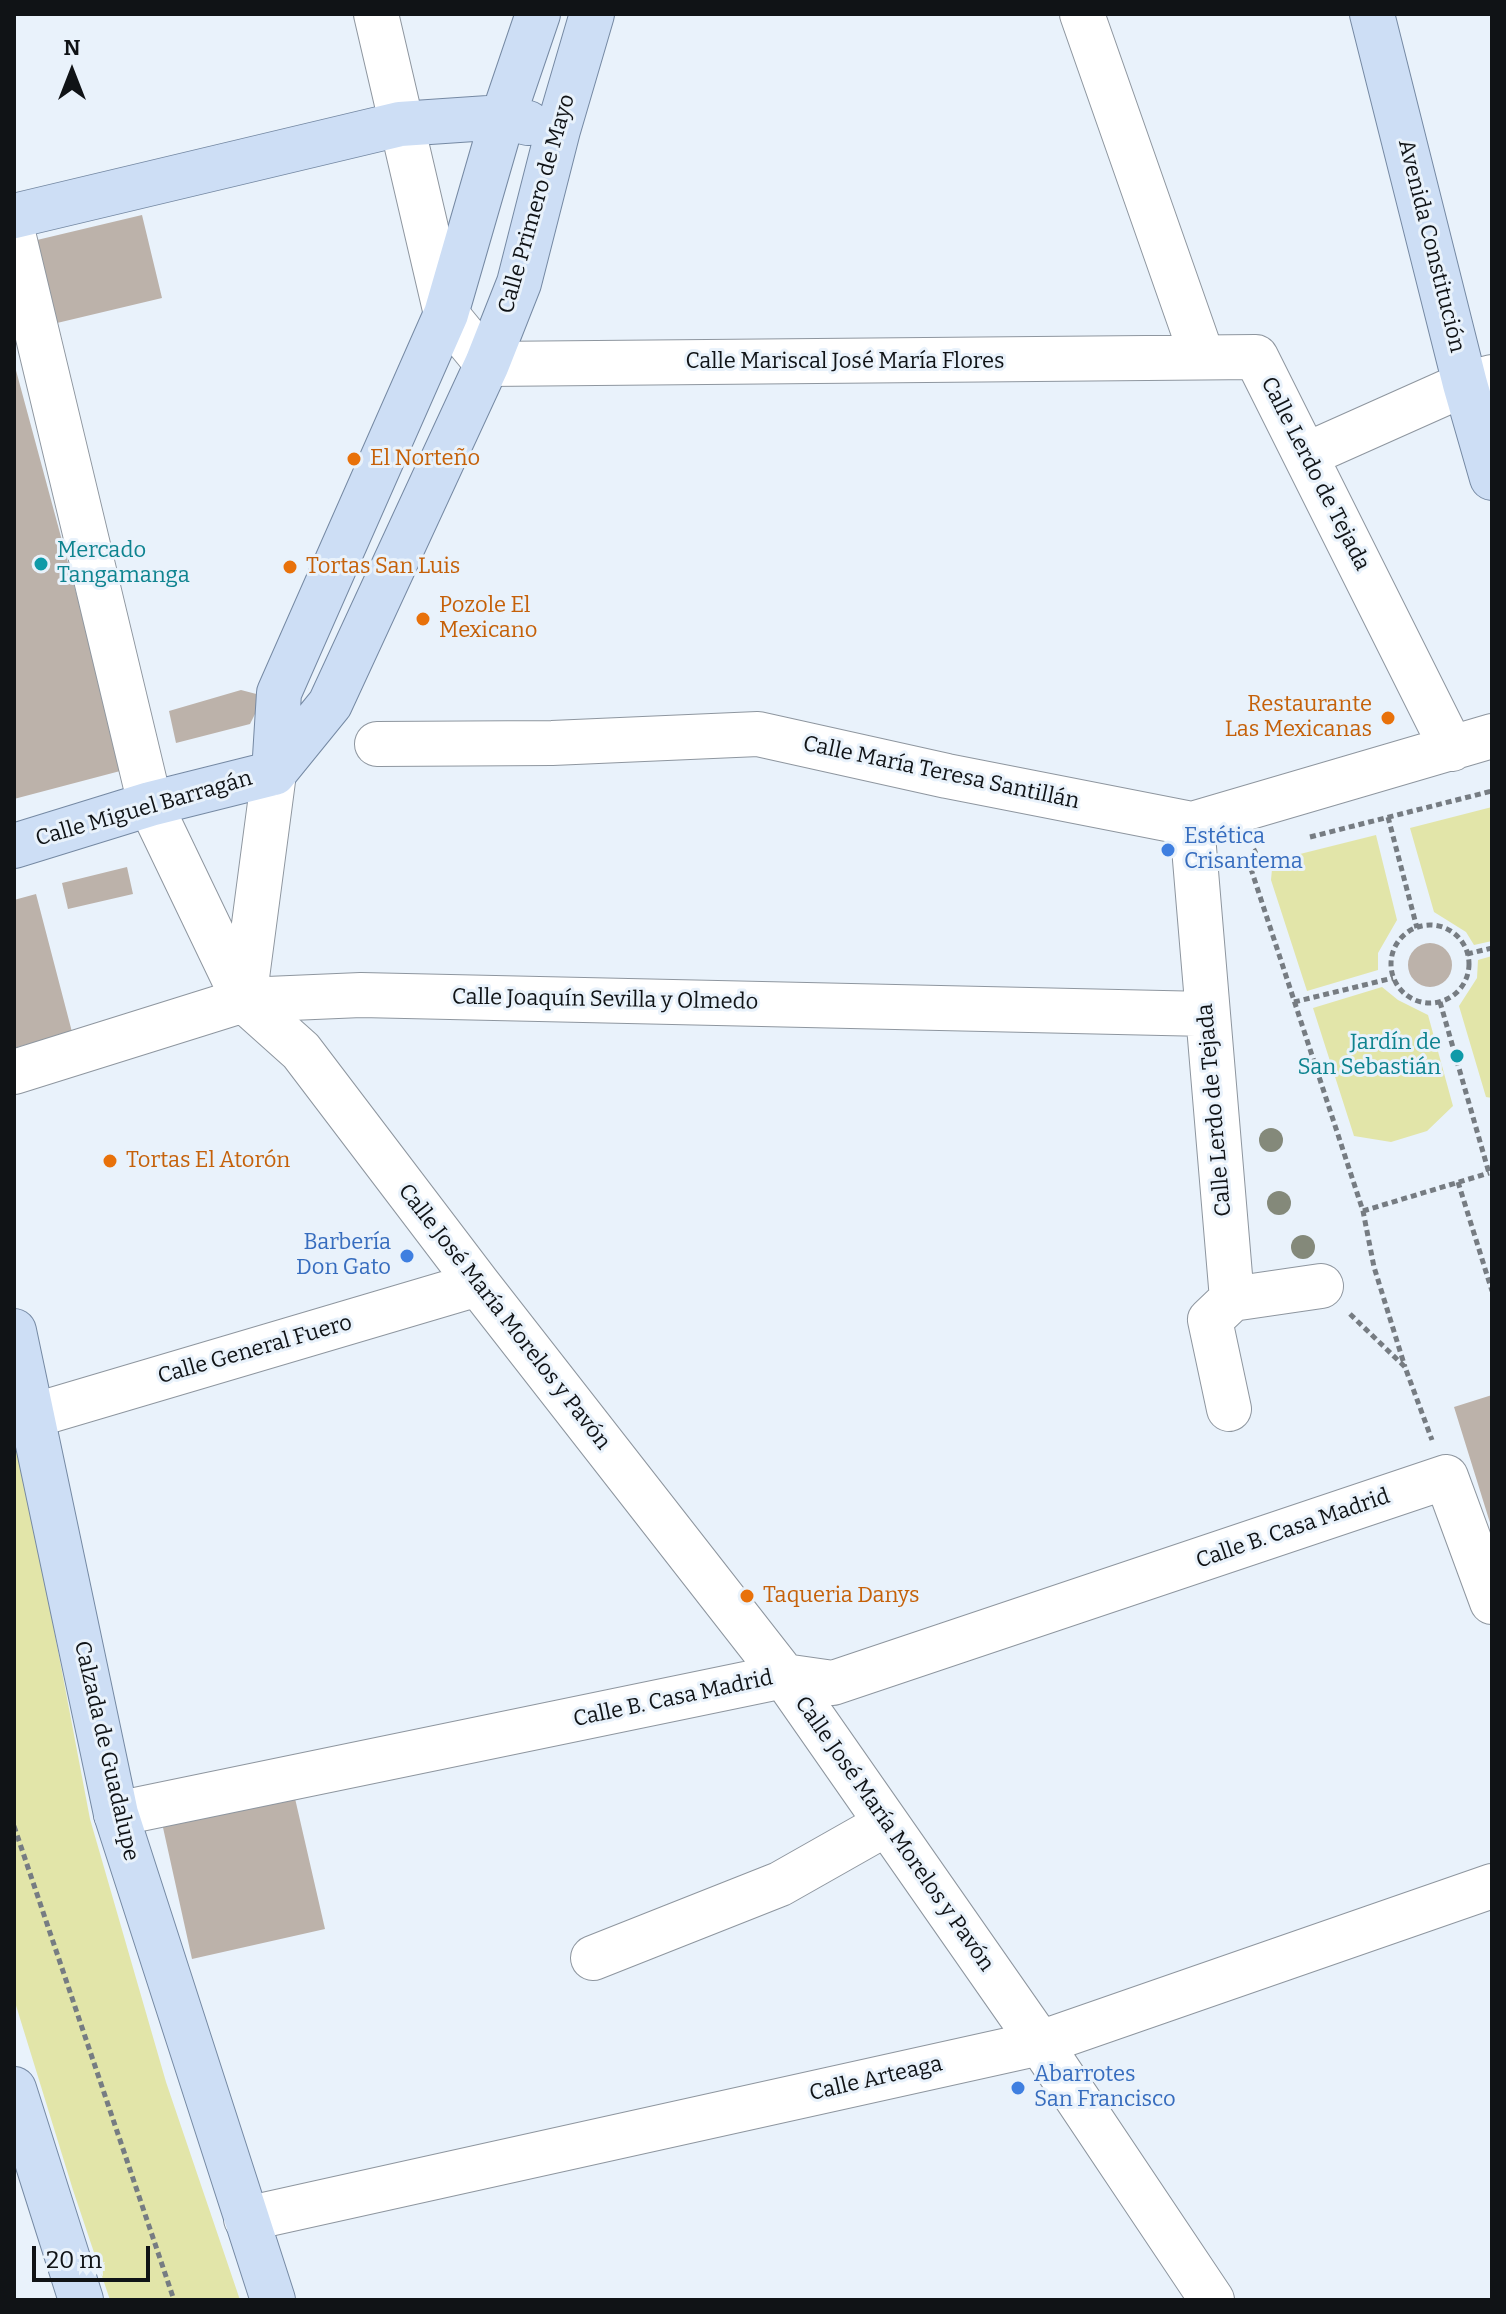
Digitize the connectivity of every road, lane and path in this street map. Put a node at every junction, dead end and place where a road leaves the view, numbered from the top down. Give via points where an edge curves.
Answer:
1 (376, 14) edge
2 (1082, 14) edge
3 (1372, 14) edge
4 (535, 24) edge
5 (587, 32) edge
6 (503, 117) junction
7 (400, 124) junction
8 (558, 130) junction
9 (14, 216) edge
10 (14, 237) edge
11 (446, 314) junction
12 (1202, 356) junction
13 (487, 364) junction
14 (1479, 380) edge
15 (1306, 455) junction
16 (1492, 478) edge
17 (1472, 743) edge
18 (377, 744) dead end
19 (274, 773) junction
20 (1492, 791) edge
21 (150, 804) junction
22 (1388, 817) junction
23 (1192, 824) junction
24 (1299, 840) dead end
25 (14, 846) edge
26 (1270, 847) dead end
27 (1417, 928) junction
28 (1492, 948) edge
29 (1467, 954) junction
30 (1393, 978) junction
31 (244, 1000) junction
32 (1294, 1002) junction
33 (1440, 1002) junction
34 (1207, 1014) junction
35 (14, 1072) edge
36 (1490, 1173) edge
37 (1458, 1182) junction
38 (1363, 1211) junction
39 (478, 1284) junction
40 (1321, 1286) joint
41 (1492, 1291) edge
42 (1232, 1299) junction
43 (14, 1331) edge
44 (1405, 1367) junction
45 (1229, 1409) dead end
46 (32, 1416) junction
47 (1446, 1477) junction
48 (1492, 1602) edge
49 (784, 1676) junction
50 (116, 1814) junction
51 (886, 1824) junction
52 (14, 1826) edge
53 (1492, 1886) edge
54 (593, 1958) dead end
55 (1040, 2043) junction
56 (14, 2089) edge
57 (27, 2170) edge
58 (246, 2219) junction
59 (81, 2300) edge
60 (174, 2300) edge
61 (273, 2300) edge
62 (1212, 2300) edge

1 - 7 street
2 - 12 street
3 - 14 main road, Avenida Constitución
4 - 5 main road
4 - 6 main road
5 - 8 main road, Calle Primero de Mayo
6 - 7 main road
6 - 8 main road
6 - 11 main road
7 - 9 main road
7 - 11 street
8 - 13 main road, Calle Primero de Mayo via 519,283
10 - 21 street, Calle José María Morelos y Pavón
11 - 13 street
11 - 19 main road via 279,693
12 - 13 street, Calle Mariscal José María Flores
12 - 15 street, Calle Lerdo de Tejada via 1256,357
13 - 19 main road, Calle Primero de Mayo via 330,704
14 - 15 street
14 - 16 main road, Avenida Constitución
15 - 17 street, Calle Lerdo de Tejada
17 - 23 street, Calle María Teresa Santillán
18 - 23 street, Calle María Teresa Santillán via 758,734
19 - 21 main road, Calle Miguel Barragán
19 - 31 street
20 - 22 path
21 - 25 main road, Calle Miguel Barragán
21 - 31 street, Calle José María Morelos y Pavón
22 - 24 path
22 - 27 path
23 - 34 street, Calle Lerdo de Tejada
26 - 32 path via 1255,851 1251,869
27 - 29 path via 1447,930
27 - 30 path via 1393,951
28 - 29 path
29 - 33 path via 1464,983
30 - 32 path
30 - 33 path via 1409,998
31 - 34 street, Calle Joaquín Sevilla y Olmedo via 361,995
31 - 35 street, Calle Joaquín Sevilla y Olmedo
31 - 39 street, Calle José María Morelos y Pavón via 301,1051
32 - 38 path
33 - 36 path
34 - 42 street, Calle Lerdo de Tejada
36 - 37 path
37 - 38 path
37 - 41 path
38 - 44 path
39 - 46 street, Calle General Fuero
39 - 49 street, Calle José María Morelos y Pavón
40 - 42 street
40 - 44 path
42 - 45 street via 1210,1320
43 - 46 main road, Calzada de Guadalupe
44 - 47 path
46 - 50 main road, Calzada de Guadalupe
47 - 48 street
47 - 49 street, Calle B. Casa Madrid via 833,1683
49 - 50 street, Calle B. Casa Madrid
49 - 51 street, Calle José María Morelos y Pavón
50 - 58 main road, Calzada de Guadalupe
51 - 54 street via 780,1884
51 - 55 street, Calle José María Morelos y Pavón
52 - 60 path
53 - 55 street, Calle Arteaga
55 - 58 street, Calle Arteaga
55 - 62 street, Calle José María Morelos y Pavón
56 - 57 main road
57 - 59 main road
58 - 61 main road, Calzada de Guadalupe

